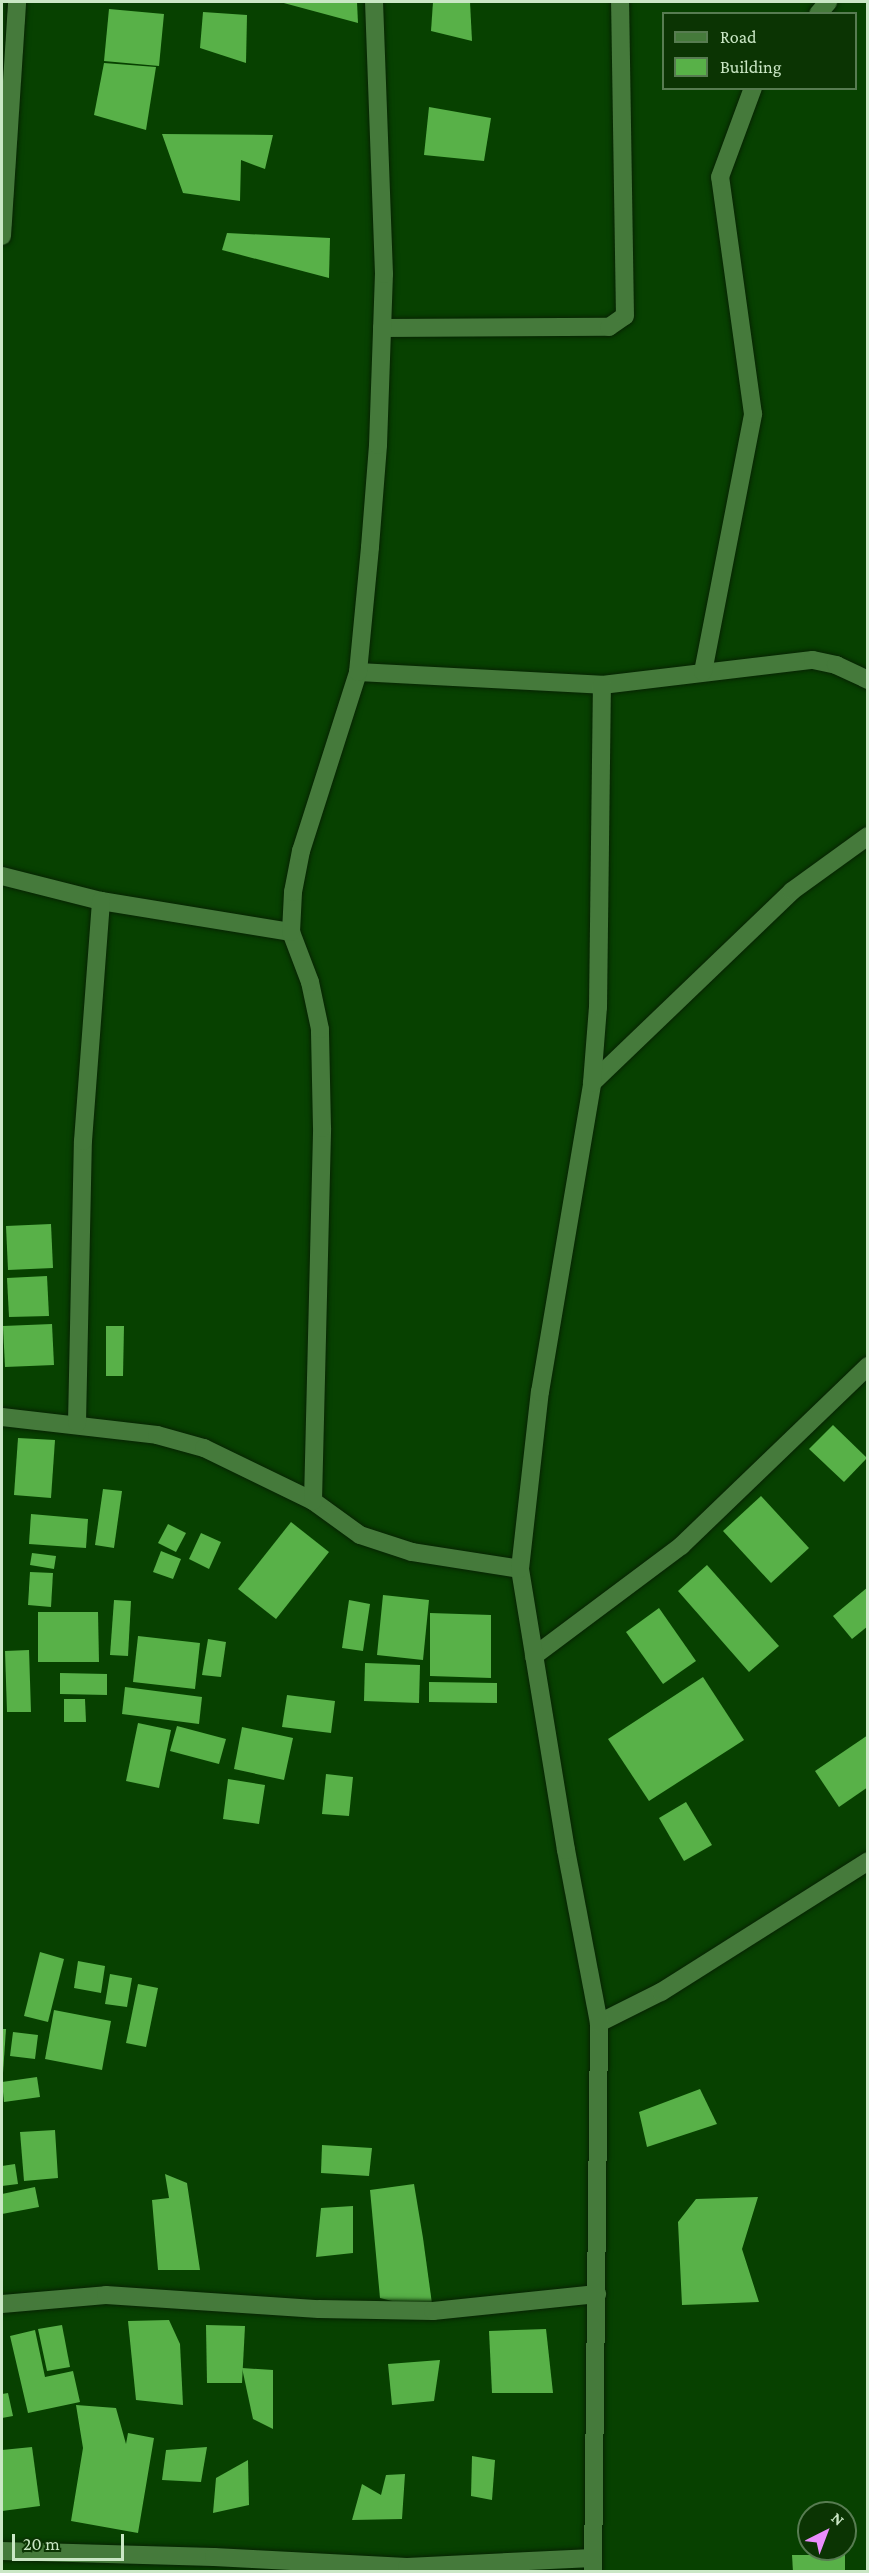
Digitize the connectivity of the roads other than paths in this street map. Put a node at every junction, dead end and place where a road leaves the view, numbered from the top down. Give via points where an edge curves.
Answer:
1 (17, 2) edge
2 (374, 2) edge
3 (620, 2) edge
4 (752, 90) edge
5 (2, 236) edge
6 (382, 328) junction
7 (358, 672) junction
8 (703, 672) junction
9 (867, 680) edge
10 (602, 686) junction
11 (867, 836) edge
12 (2, 876) edge
13 (101, 901) junction
14 (291, 932) junction
15 (591, 1083) junction
16 (867, 1366) edge
17 (2, 1417) edge
18 (77, 1423) junction
19 (314, 1502) junction
20 (520, 1569) junction
21 (534, 1656) junction
22 (867, 1861) edge
23 (599, 2023) junction
24 (597, 2294) junction
25 (2, 2304) edge
26 (2, 2551) edge
27 (593, 2565) edge

1 - 5 street
2 - 6 street via 384,274
3 - 6 street via 625,316 609,327
4 - 8 street via 720,177 753,414
6 - 7 street via 378,445
7 - 10 street
7 - 14 street via 301,851 292,892
8 - 9 street via 813,660
8 - 10 street
10 - 15 street via 598,1007
11 - 15 street via 792,891
12 - 13 street
13 - 14 street
13 - 18 street via 83,1141
14 - 19 street via 310,982 320,1029
15 - 20 street via 540,1392
16 - 21 street via 681,1546
17 - 18 street
18 - 19 street via 158,1435 204,1448
19 - 20 street via 360,1535 432,1556
20 - 21 street
21 - 23 street
22 - 23 street via 661,1992
23 - 24 street
24 - 25 street via 433,2311 319,2310 106,2295
24 - 27 street
26 - 27 street via 407,2568

